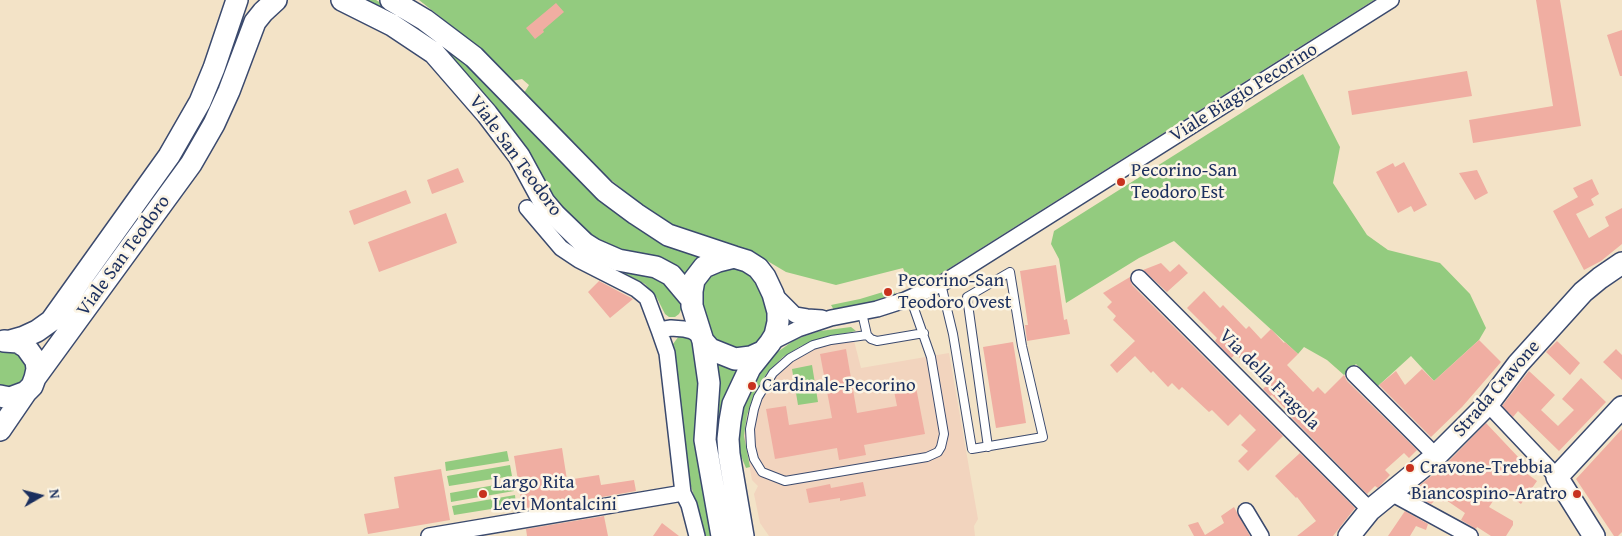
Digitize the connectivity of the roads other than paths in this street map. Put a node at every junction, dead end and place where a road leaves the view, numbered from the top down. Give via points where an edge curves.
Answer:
1 (237, 0) edge
2 (265, 0) edge
3 (275, 0) edge
4 (342, 0) edge
5 (391, 0) edge
6 (1391, 0) edge
7 (527, 208) dead end
8 (734, 257) junction
9 (1622, 263) edge
10 (1139, 278) dead end
11 (941, 284) junction
12 (773, 294) junction
13 (910, 297) junction
14 (692, 303) junction
15 (862, 313) junction
16 (832, 318) junction
17 (665, 329) junction
18 (924, 333) junction
19 (867, 334) junction
20 (702, 339) junction
21 (3, 341) edge
22 (766, 347) junction
23 (1354, 374) dead end
24 (31, 385) junction
25 (0, 396) edge
26 (1488, 404) junction
27 (1622, 407) edge
28 (0, 430) edge
29 (988, 446) junction
30 (1436, 456) junction
31 (1557, 477) junction
32 (683, 493) junction
33 (1391, 493) junction
34 (1370, 510) junction
35 (1246, 511) dead end
36 (1258, 535) edge
37 (429, 536) edge
38 (697, 536) edge
39 (722, 536) edge
40 (743, 536) edge
41 (1349, 536) edge
42 (1470, 536) edge
43 (1594, 536) edge

1 - 21 main road via 200,102 170,156 51,321 24,337
2 - 3 main road
3 - 24 main road, Viale San Teodoro via 255,22 214,124 190,164
4 - 14 main road, Viale San Teodoro via 392,25 434,53 520,156 555,216 584,243 618,260 664,271 671,275
5 - 8 main road via 474,56 605,191 628,209 668,235
6 - 11 street, Viale Biagio Pecorino
7 - 17 street via 561,248 647,298
8 - 12 main road via 758,268
8 - 14 main road via 704,267 694,280
9 - 26 main road, Strada Cravone via 1583,292 1518,364
10 - 34 street, Via della Fragola
11 - 13 street, Viale Biagio Pecorino
11 - 29 lane via 953,334 972,450
12 - 16 street via 795,314
12 - 22 main road via 778,322 775,335
13 - 15 street, Viale Biagio Pecorino
13 - 18 lane
14 - 17 street via 684,316
14 - 20 main road
15 - 16 street, Viale Biagio Pecorino
15 - 19 lane
16 - 22 street via 798,329
17 - 20 street via 692,331
17 - 32 street
18 - 19 lane via 877,341
18 - 19 lane via 944,434 938,452 927,457 785,481 762,472 754,459 750,429 758,397 773,373 790,358 813,346
20 - 22 main road via 710,349 735,359 750,357
20 - 39 main road via 709,383 705,440
21 - 24 main road via 18,342 32,353 37,369
22 - 40 main road via 743,382 730,421 729,454
23 - 30 street
24 - 25 main road via 10,398
24 - 28 main road, Viale San Teodoro
26 - 30 main road, Strada Cravone
26 - 31 street
27 - 31 main road
29 - 29 lane via 1042,437 1010,272 967,297
30 - 33 main road, Strada Cravone
31 - 43 main road
32 - 37 street
32 - 38 street via 690,505
33 - 34 main road, Strada Cravone
33 - 42 street
34 - 41 main road, Strada Cravone
35 - 36 street

